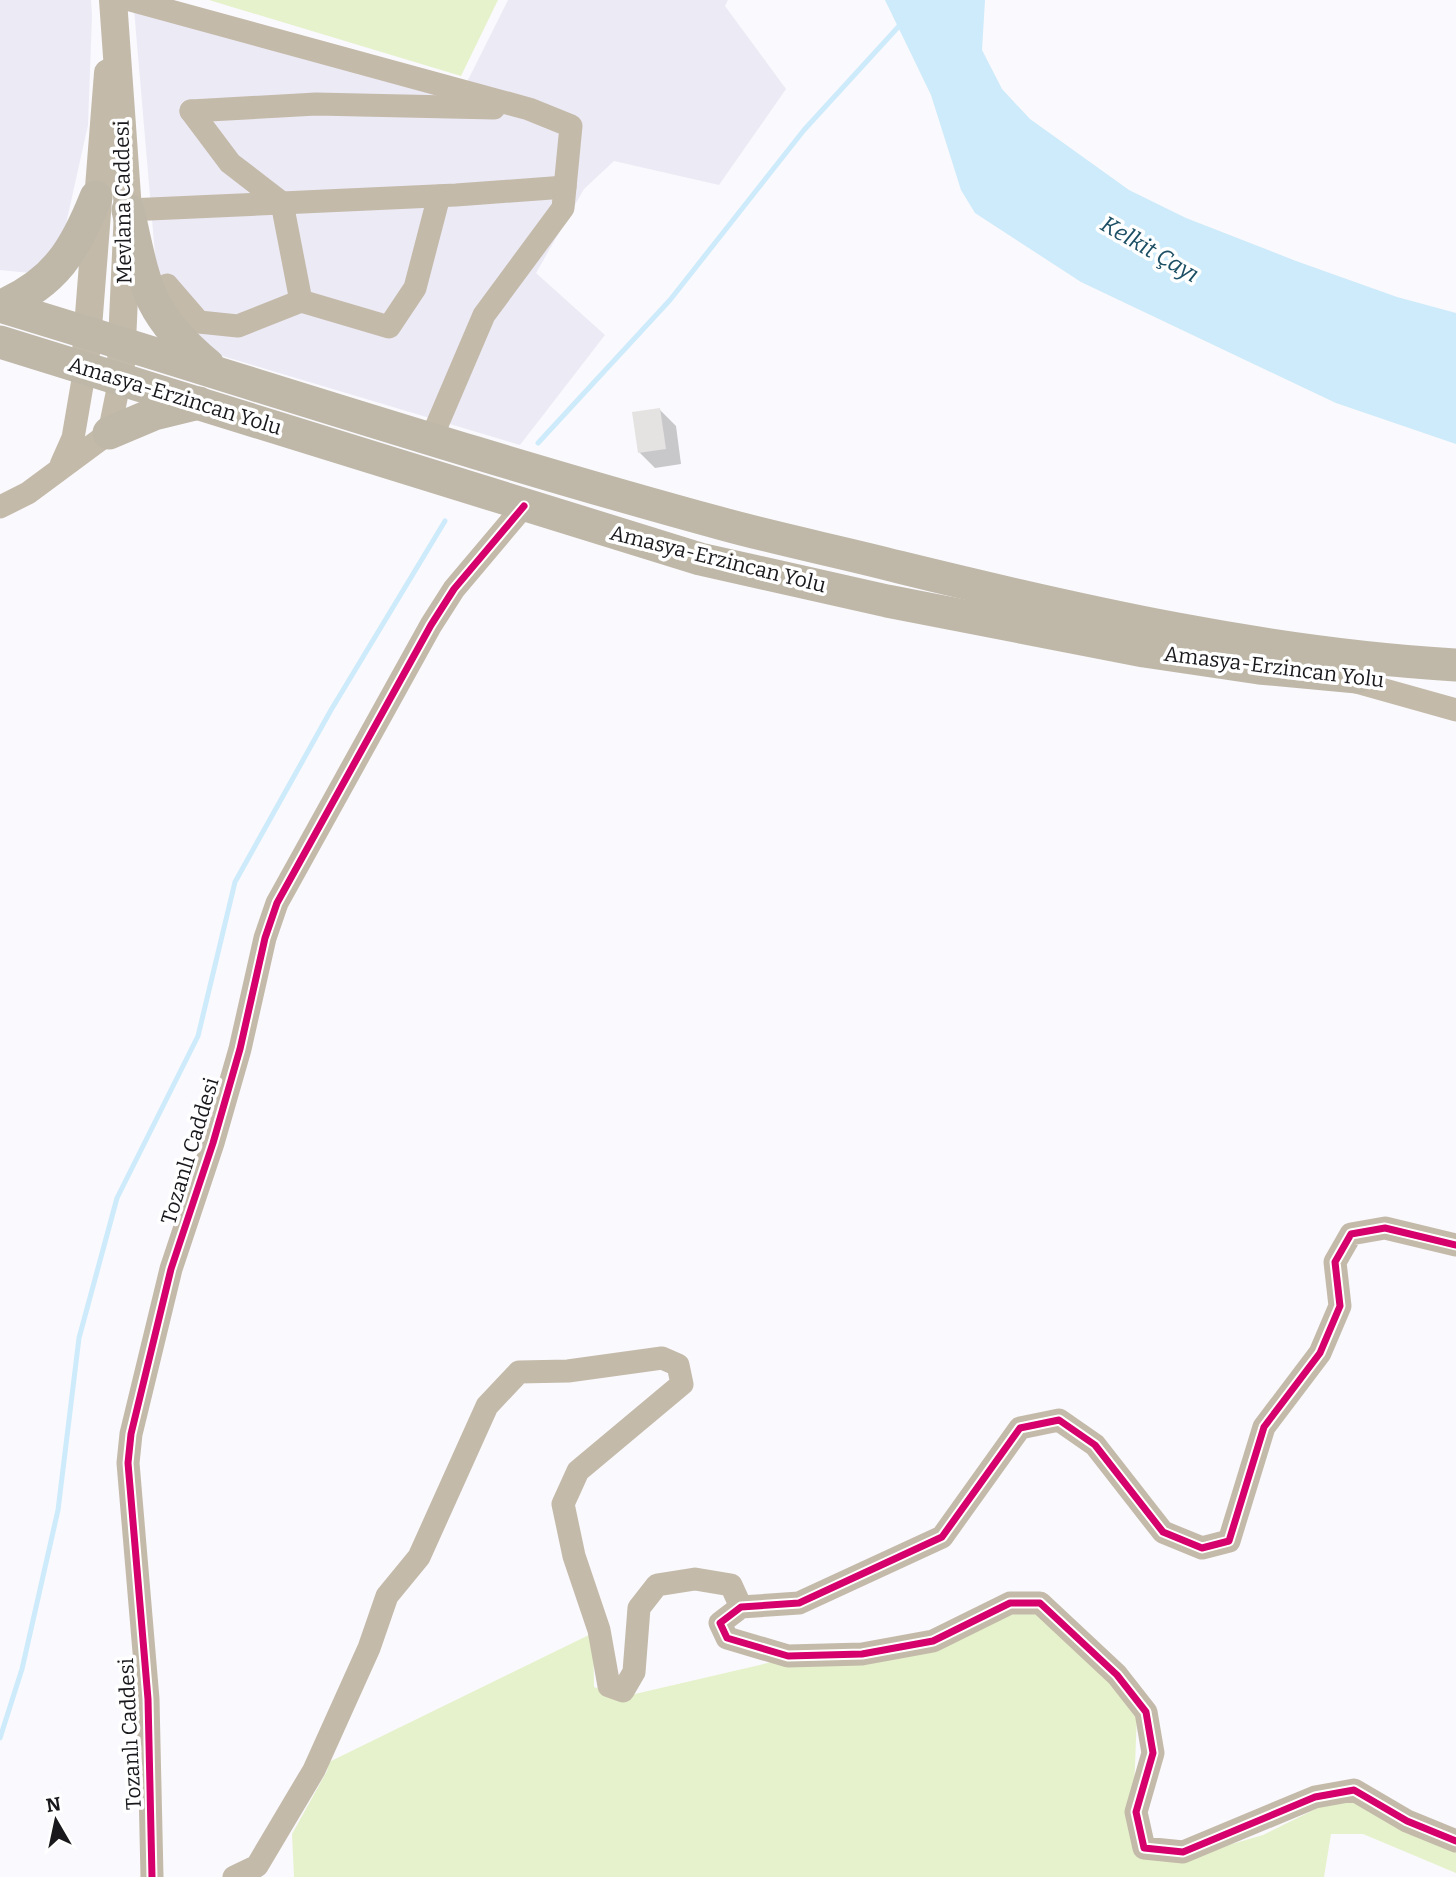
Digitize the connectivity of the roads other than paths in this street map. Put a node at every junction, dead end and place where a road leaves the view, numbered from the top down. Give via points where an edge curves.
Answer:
1 (130, 0) edge
2 (114, 13) edge
3 (529, 109) junction
4 (565, 187) junction
5 (439, 196) junction
6 (96, 197) junction
7 (282, 203) junction
8 (128, 210) junction
9 (167, 285) dead end
10 (301, 301) junction
11 (1, 306) edge
12 (86, 332) junction
13 (122, 344) junction
14 (4, 349) edge
15 (85, 368) junction
16 (218, 373) junction
17 (120, 379) junction
18 (200, 403) junction
19 (109, 433) junction
20 (431, 439) junction
21 (61, 465) junction
22 (524, 506) junction
23 (0, 507) edge
24 (1456, 665) edge
25 (1332, 676) junction
26 (1456, 687) edge
27 (1456, 710) edge
28 (1456, 1245) edge
29 (741, 1607) junction
30 (1456, 1841) edge
31 (152, 1877) edge
32 (234, 1877) edge

1 - 3 street
2 - 6 main road, Mevlana Caddesi
2 - 8 main road, Mevlana Caddesi
3 - 4 street via 571,126
3 - 7 street via 316,104 191,111 230,163
4 - 5 street
4 - 20 street via 563,208 484,315
5 - 7 street
5 - 10 street via 415,288 389,327
6 - 11 highway via 84,227 58,268 36,289
6 - 12 main road, Mevlana Caddesi
7 - 8 street
7 - 10 street
8 - 13 main road, Mevlana Caddesi
8 - 16 highway via 153,304 172,333
9 - 10 street via 199,322 238,327
11 - 12 highway
12 - 13 highway
12 - 15 main road, Mevlana Caddesi
13 - 16 highway
13 - 17 main road, Mevlana Caddesi
14 - 15 highway, Amasya-Erzincan Yolu
15 - 17 highway, Amasya-Erzincan Yolu
15 - 21 street via 73,438
16 - 20 highway
17 - 18 highway, Amasya-Erzincan Yolu
17 - 19 street
18 - 19 highway via 154,414
18 - 22 highway, Amasya-Erzincan Yolu
19 - 21 street
20 - 24 highway via 725,524 1047,603 1296,648
21 - 23 street via 28,493
22 - 25 highway, Amasya-Erzincan Yolu via 700,559 887,601 1144,651
22 - 31 street, Tozanlı Caddesi via 454,589 431,625 277,904 213,1143 171,1269 128,1463 148,1699
25 - 26 highway, Amasya-Erzincan Yolu
25 - 27 street
28 - 29 street via 1385,1228 1350,1234 1335,1262 1340,1306 1320,1353 1264,1427 1229,1541 1202,1548 1163,1532 1095,1446 1059,1420 1020,1428 942,1537 799,1603
29 - 30 street via 720,1623 727,1638 788,1656 862,1654 933,1641 1010,1604 1040,1603 1116,1675 1146,1712 1153,1753 1136,1812 1143,1849 1183,1852 1315,1797 1354,1790 1407,1821
29 - 32 street via 732,1585 695,1580 657,1585 639,1608 634,1672 623,1691 609,1686 599,1630 574,1556 563,1504 578,1471 682,1384 678,1365 662,1358 568,1371 519,1372 487,1406 419,1557 387,1596 369,1648 314,1770 257,1866

